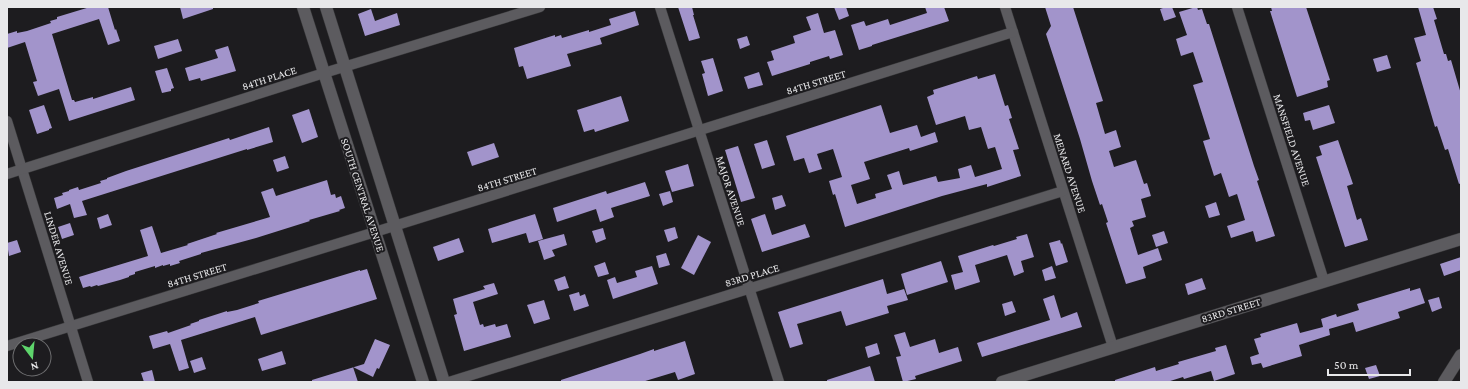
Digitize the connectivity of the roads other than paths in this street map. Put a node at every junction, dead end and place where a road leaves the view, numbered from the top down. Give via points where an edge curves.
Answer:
1 (303, 7) edge
2 (326, 7) edge
3 (540, 7) edge
4 (660, 7) edge
5 (1005, 7) edge
6 (1237, 7) edge
7 (1013, 32) junction
8 (344, 67) junction
9 (324, 73) junction
10 (7, 121) edge
11 (700, 131) junction
12 (23, 169) junction
13 (7, 174) edge
14 (1063, 191) junction
15 (395, 226) junction
16 (375, 232) junction
17 (1461, 239) edge
18 (1324, 281) junction
19 (750, 289) junction
20 (70, 326) junction
21 (7, 346) edge
22 (1112, 347) junction
23 (1461, 355) edge
24 (88, 382) edge
25 (423, 382) edge
26 (444, 382) edge
27 (449, 382) edge
28 (779, 382) edge
29 (1002, 382) edge
30 (1444, 382) edge

1 - 9 street, SOUTH CENTRAL AVENUE
2 - 8 street, SOUTH CENTRAL AVENUE
3 - 8 street, 84TH PLACE
4 - 11 street, MAJOR AVENUE
5 - 7 street, MENARD AVENUE
6 - 18 street, MANSFIELD AVENUE
7 - 11 street, 84TH STREET
7 - 14 street, MENARD AVENUE
8 - 9 street, 84TH PLACE
8 - 15 street, SOUTH CENTRAL AVENUE
9 - 12 street, 84TH PLACE
9 - 16 street, SOUTH CENTRAL AVENUE
10 - 12 street, LINDER AVENUE
11 - 15 street, 84TH STREET
11 - 19 street, MAJOR AVENUE
12 - 13 street, 84TH PLACE
12 - 20 street, LINDER AVENUE
14 - 19 street, 83RD PLACE
14 - 22 street, MENARD AVENUE
15 - 16 street, 84TH STREET
15 - 26 street, SOUTH CENTRAL AVENUE
16 - 20 street, 84TH STREET
16 - 25 street, SOUTH CENTRAL AVENUE
17 - 18 street, 83RD STREET
18 - 22 street, 83RD STREET
19 - 27 street, 83RD PLACE
19 - 28 street, MAJOR AVENUE
20 - 21 street, 84TH STREET
20 - 24 street, LINDER AVENUE
22 - 29 street, 83RD STREET
23 - 30 street

